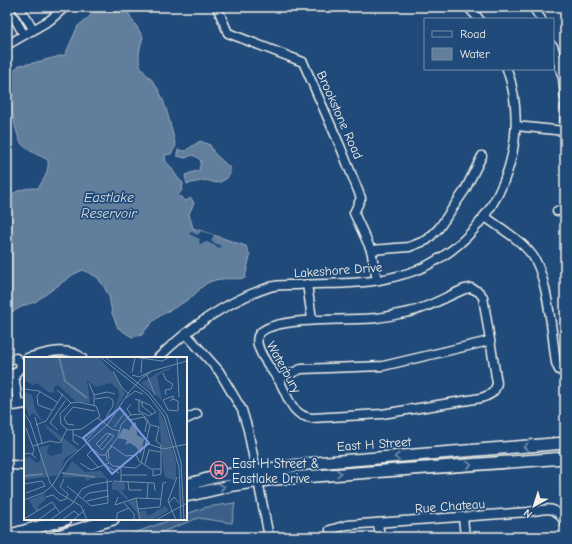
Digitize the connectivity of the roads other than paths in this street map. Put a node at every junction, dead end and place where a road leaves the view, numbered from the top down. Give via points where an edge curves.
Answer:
1 (8, 7) edge
2 (19, 7) edge
3 (65, 7) edge
4 (217, 7) edge
5 (468, 7) edge
6 (533, 7) edge
7 (478, 18) edge
8 (540, 18) edge
9 (34, 30) junction
10 (24, 35) junction
11 (7, 45) edge
12 (554, 48) edge
13 (561, 59) edge
14 (507, 70) edge
15 (565, 98) edge
16 (565, 106) edge
17 (516, 126) junction
18 (565, 131) edge
19 (482, 156) dead end
20 (484, 216) junction
21 (371, 250) junction
22 (377, 280) junction
23 (307, 284) junction
24 (312, 319) junction
25 (186, 334) junction
26 (489, 341) junction
27 (36, 357) edge
28 (80, 357) edge
29 (159, 357) edge
30 (7, 360) edge
31 (24, 360) edge
32 (10, 373) edge
33 (565, 373) edge
34 (278, 379) junction
35 (21, 405) edge
36 (7, 407) edge
37 (197, 414) dead end
38 (187, 419) edge
39 (565, 443) edge
40 (565, 458) edge
41 (12, 465) dead end
42 (24, 466) edge
43 (256, 470) junction
44 (258, 481) junction
45 (187, 485) edge
46 (187, 496) edge
47 (463, 516) junction
48 (63, 520) edge
49 (110, 520) edge
50 (378, 523) junction
51 (565, 523) edge
52 (330, 530) dead end
53 (7, 536) edge
54 (55, 537) edge
55 (269, 537) edge
56 (380, 537) edge
57 (465, 537) edge

1 - 10 street
2 - 9 street
3 - 9 street
4 - 21 street, Brookstone Road via 228,32 303,62 342,148 361,198 354,213
5 - 7 street
6 - 8 street
9 - 10 street
10 - 11 street
12 - 13 street
13 - 15 street
14 - 17 street, Lakeshore Drive via 515,101
16 - 18 street
17 - 18 street
17 - 20 street, Lakeshore Drive via 506,178 497,198
19 - 21 street via 465,190 439,228 427,240 409,247
20 - 22 street, Lakeshore Drive via 466,237 427,265 400,276
20 - 33 street via 524,246 538,264 556,363 559,370
21 - 22 street, Brookstone Road
22 - 23 street, Lakeshore Drive
23 - 24 street
23 - 25 street, Lakeshore Drive via 268,287 213,313
24 - 26 street, Waterbury via 375,318 404,313 471,288 483,297
24 - 34 street, Waterbury via 264,329 259,334 258,348
25 - 29 street, Lakeshore Drive
25 - 43 street via 219,371 236,397 248,430
26 - 34 street via 390,365 301,369
26 - 34 street, Waterbury via 497,384 495,390 481,398 460,402 382,414 301,417 293,408
27 - 28 street via 60,351 71,352
30 - 31 street
31 - 32 street via 20,370
32 - 35 street
35 - 36 street
37 - 38 street
39 -> 43 main road, East H Street
44 -> 40 main road, East H Street via 323,474
41 - 42 street
43 - 44 street
43 - 45 main road, East H Street via 218,476
46 -> 44 main road, East H Street
44 - 55 street
47 - 50 street, Rue Chateau
47 - 51 street, Rue Chateau via 548,509 556,510
47 - 57 street
48 - 53 main road
49 - 54 main road
50 - 52 street, Rue Chateau via 347,525
50 - 56 street

